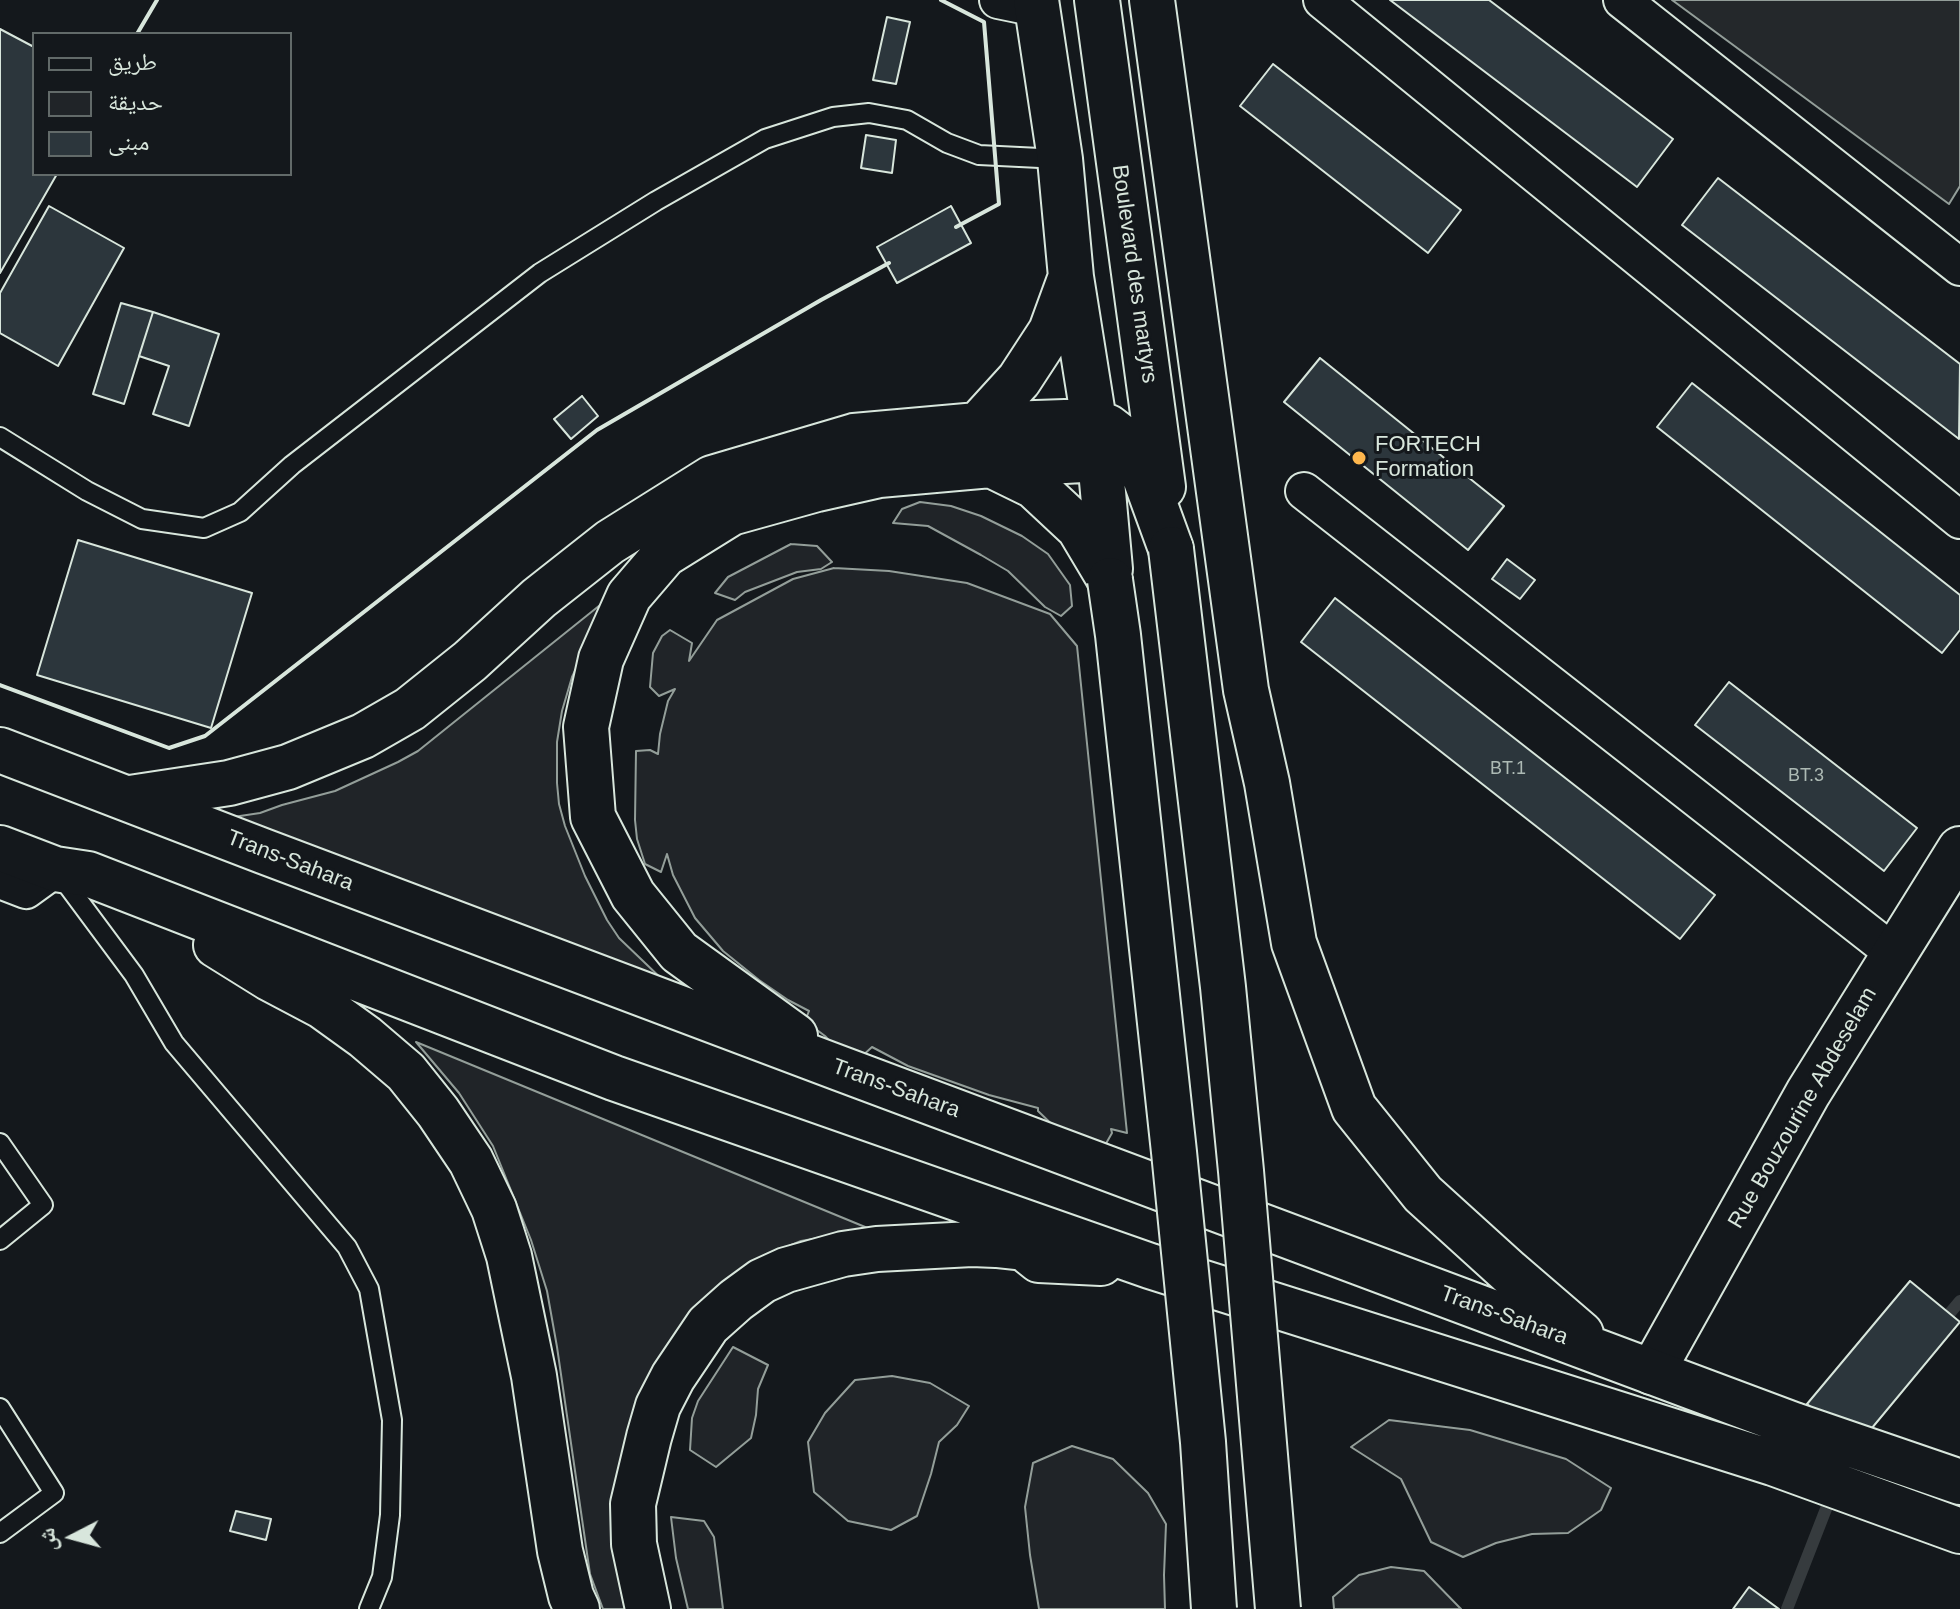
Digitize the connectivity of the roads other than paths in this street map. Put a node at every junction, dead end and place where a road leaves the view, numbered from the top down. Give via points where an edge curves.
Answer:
1 (1097, 0) edge
2 (1152, 0) edge
3 (1322, 0) edge
4 (1622, 0) edge
5 (1024, 3) edge
6 (1060, 159) junction
7 (1960, 267) edge
8 (1071, 277) junction
9 (1118, 434) junction
10 (0, 437) edge
11 (985, 445) junction
12 (1304, 491) dead end
13 (1960, 520) edge
14 (1110, 580) junction
15 (0, 750) edge
16 (127, 799) junction
17 (0, 848) edge
18 (1960, 849) edge
19 (34, 882) edge
20 (1895, 954) junction
21 (839, 1068) junction
22 (0, 1143) edge
23 (0, 1240) edge
24 (1150, 1266) junction
25 (1604, 1353) junction
26 (1652, 1372) junction
27 (0, 1408) edge
28 (1960, 1482) edge
29 (1960, 1531) edge
30 (0, 1533) edge
31 (369, 1609) edge
32 (577, 1609) edge
33 (648, 1609) edge
34 (1214, 1609) edge
35 (1278, 1609) edge

1 - 9 main road, Boulevard des martyrs
2 - 25 main road via 1246,690 1294,943 1354,1108 1423,1194
3 - 13 street
4 - 7 street
5 - 6 main road
6 - 8 main road
6 - 10 lane via 979,155 907,120 869,113 833,117 765,139 540,273 292,465 240,512 204,528 142,519
8 - 9 main road
8 - 11 main road via 1051,331
9 - 11 main road
9 - 14 main road
9 - 35 main road, bridge via 1140,464 1171,549 1223,987
11 - 14 main road via 1079,528
11 - 16 main road via 854,436 712,478 610,542 410,709 363,736 288,767 229,783
11 - 21 main road via 731,513 665,554 629,596 601,659 586,727 593,817 633,895 679,952
12 - 20 street
14 - 34 main road, bridge via 1200,1411
15 - 16 main road, Trans-Sahara
16 - 21 main road, Trans-Sahara
17 - 19 main road
18 - 20 main road, Rue Bouzourine Abdeselam
19 - 24 main road
19 - 31 lane via 134,975 174,1043 347,1247 369,1289 392,1420 388,1530 382,1577
19 - 32 main road via 210,941 365,1037 406,1072 438,1112 471,1161 509,1256 534,1376 560,1551
20 - 26 main road, Rue Bouzourine Abdeselam via 1808,1093
21 - 25 main road, Trans-Sahara
22 - 23 lane via 43,1205
24 - 29 main road via 1773,1463
24 - 33 main road via 1039,1260 1024,1248 996,1245 914,1247 843,1254 762,1281 708,1325 658,1406 633,1504 634,1544
25 - 26 main road, Trans-Sahara
26 - 28 main road, Trans-Sahara
27 - 30 lane via 54,1493

